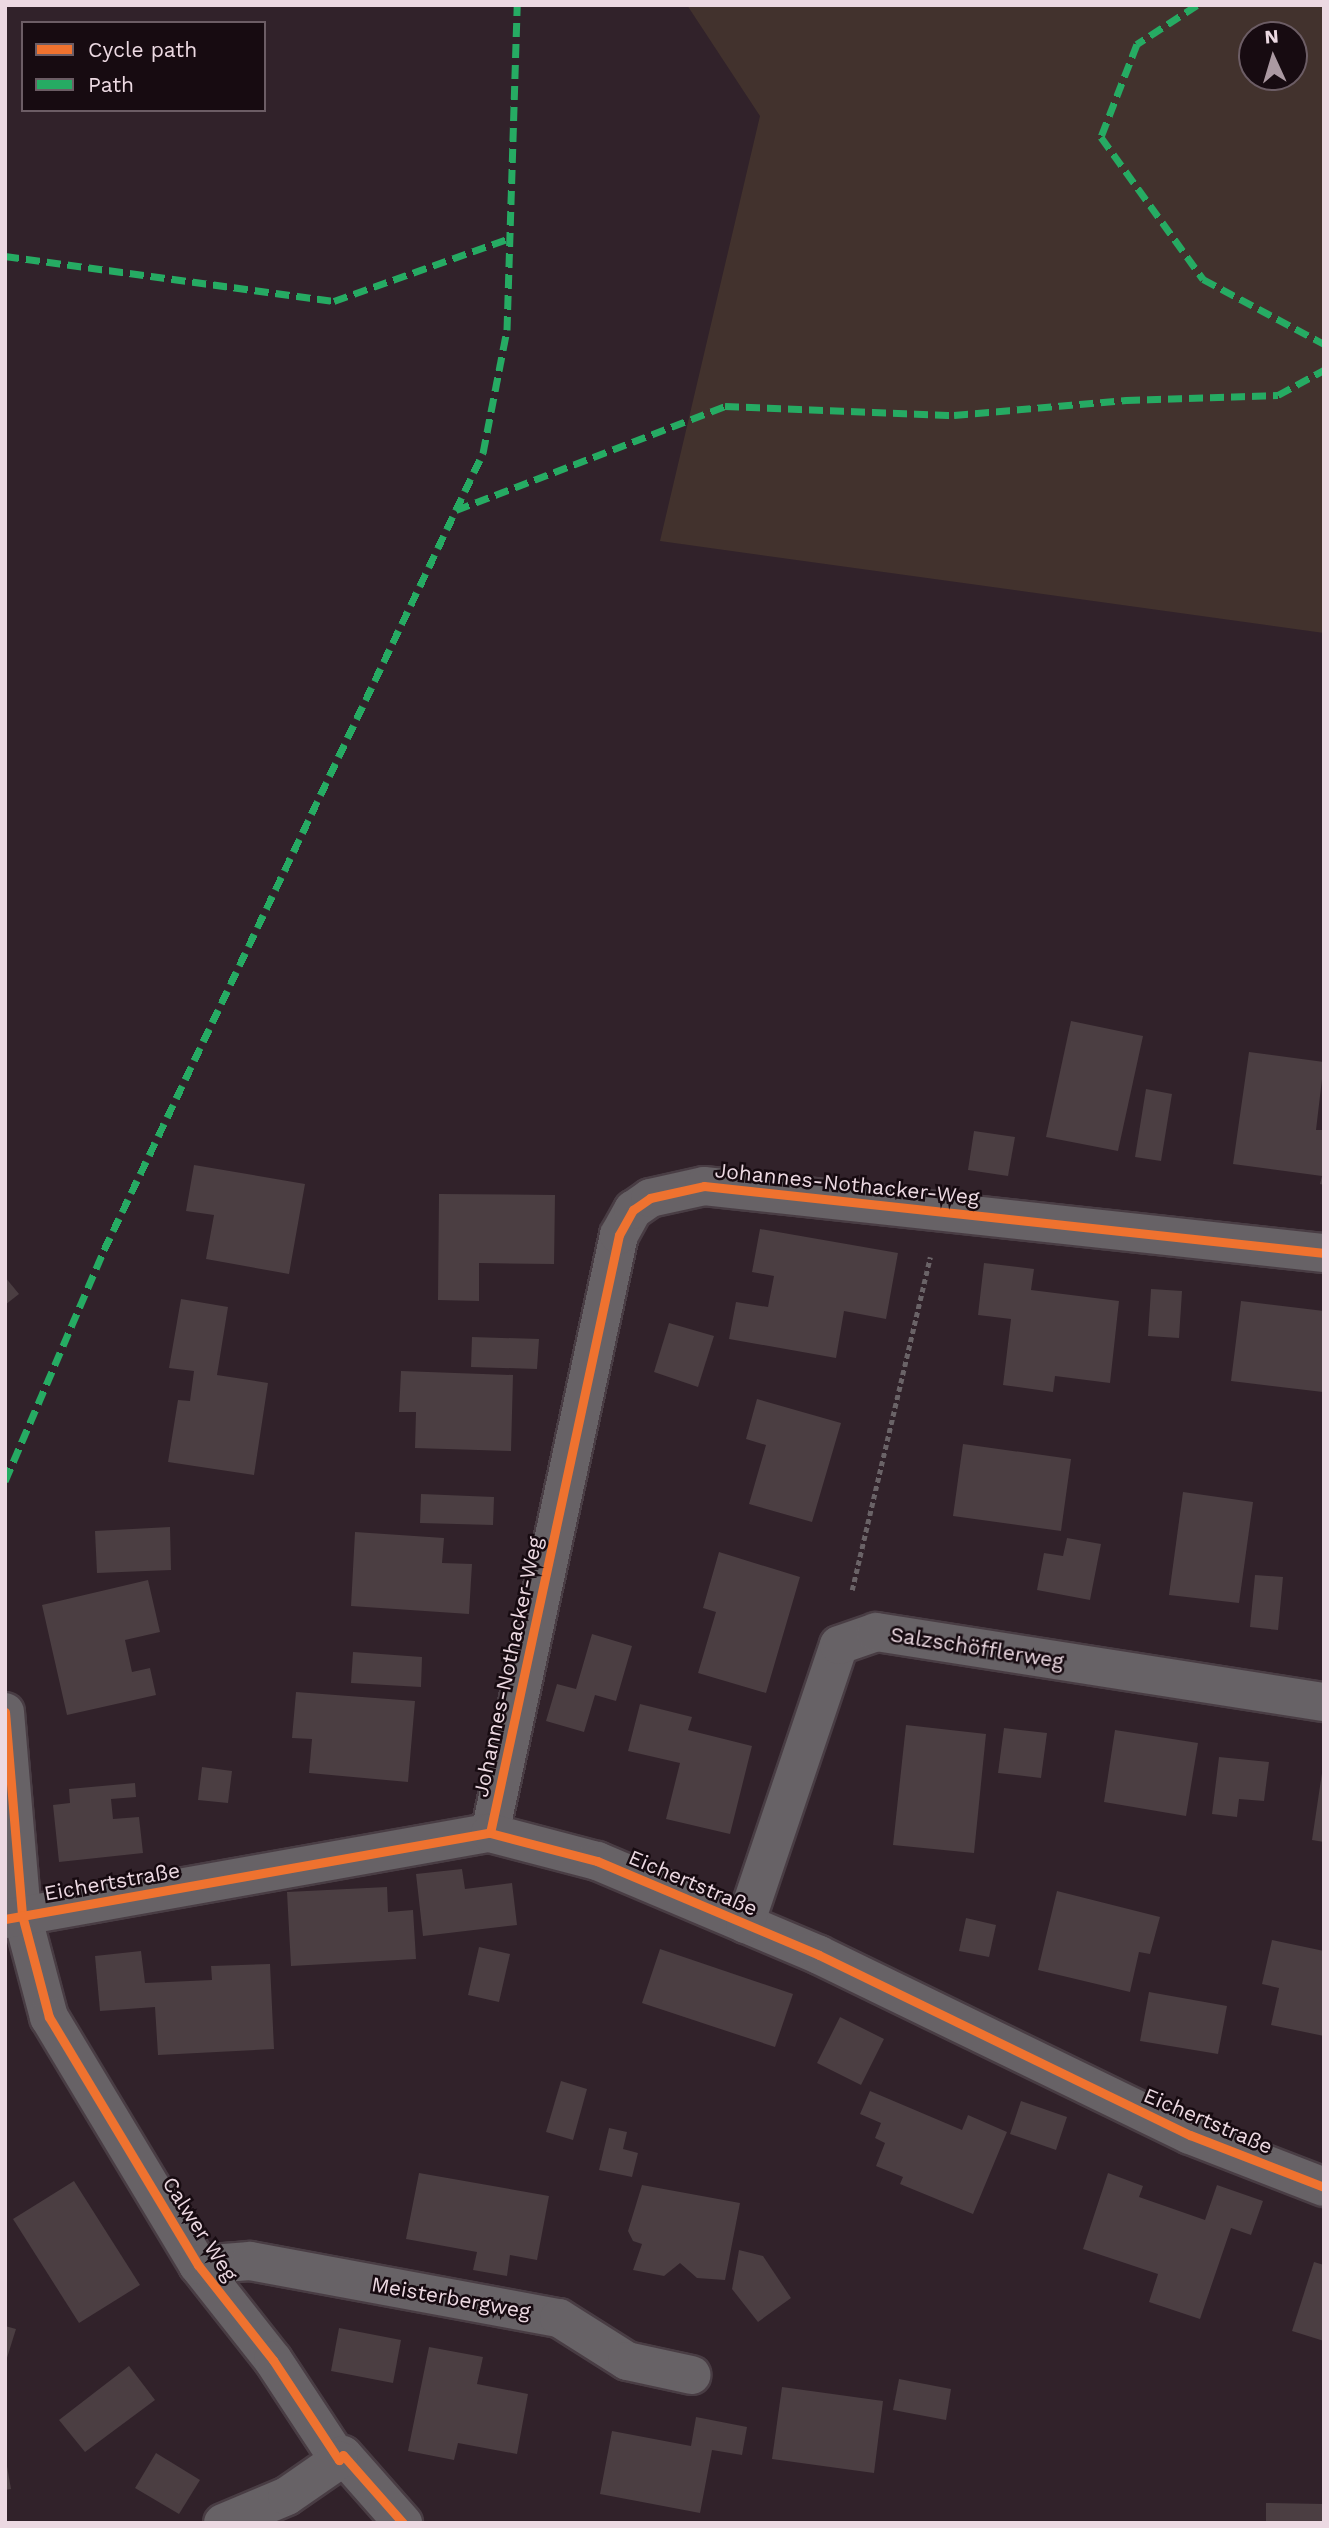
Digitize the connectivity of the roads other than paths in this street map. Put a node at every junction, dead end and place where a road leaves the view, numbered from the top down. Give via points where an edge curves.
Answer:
1 (1324, 1254) edge
2 (1324, 1702) edge
3 (5, 1712) edge
4 (490, 1833) junction
5 (13, 1917) edge
6 (745, 1924) junction
7 (1324, 2187) edge
8 (198, 2265) junction
9 (692, 2375) dead end
10 (339, 2459) junction
11 (223, 2523) edge
12 (403, 2523) edge

1 - 4 street, Johannes-Nothacker-Weg via 704,1186 671,1190 633,1210 619,1235
2 - 6 street, Salzschöfflerweg via 876,1632 839,1645
3 - 5 street, Calwer Weg
4 - 5 street, Eichertstraße
4 - 6 street, Eichertstraße via 597,1861
5 - 8 street, Calwer Weg via 49,2017
6 - 7 street, Eichertstraße via 819,1955 1189,2135
8 - 9 street, Meisterbergweg via 250,2261 559,2318 627,2361
8 - 10 street, Calwer Weg via 273,2360
10 - 11 street via 286,2496
10 - 12 street, Calwer Weg via 343,2455

